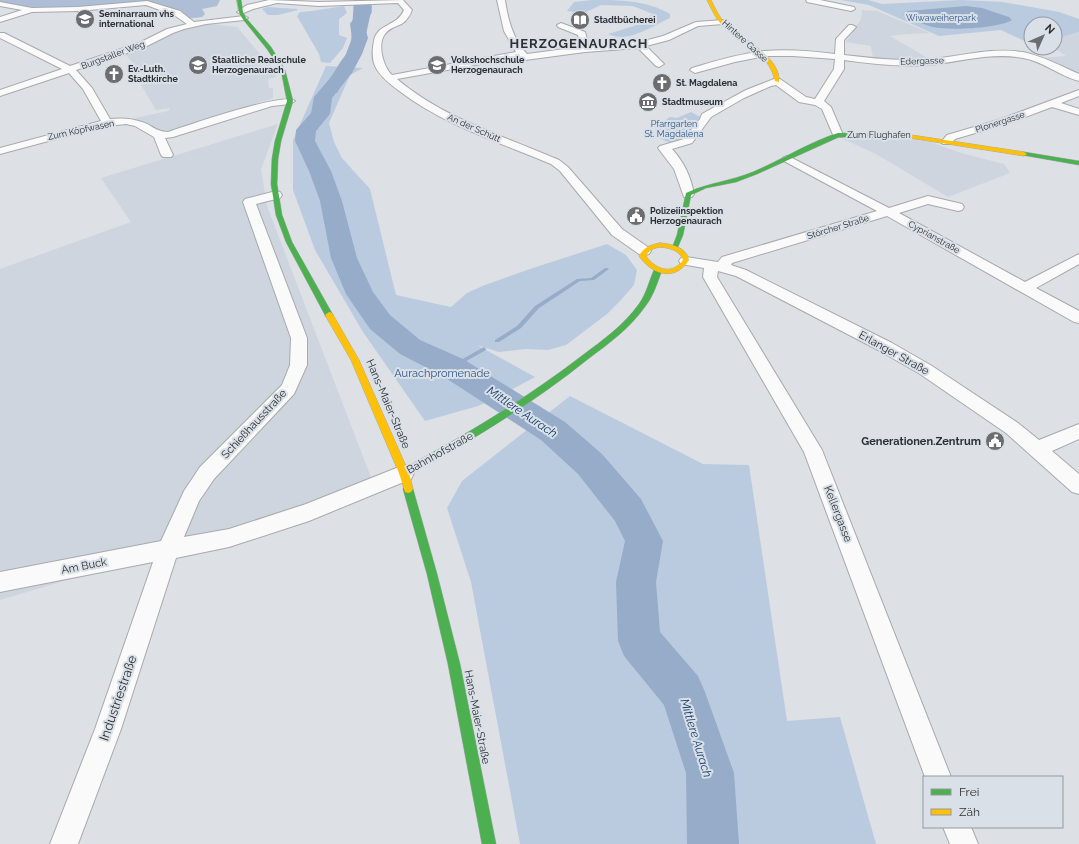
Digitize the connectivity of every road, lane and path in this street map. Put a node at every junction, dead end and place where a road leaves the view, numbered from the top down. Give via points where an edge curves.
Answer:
1 (239, 0) edge
2 (274, 0) edge
3 (278, 0) edge
4 (400, 0) edge
5 (501, 0) edge
6 (709, 0) edge
7 (810, 0) edge
8 (386, 1) edge
9 (0, 4) edge
10 (851, 9) dead end
11 (31, 10) junction
12 (242, 15) junction
13 (0, 20) edge
14 (723, 22) junction
15 (192, 25) junction
16 (561, 25) dead end
17 (852, 27) dead end
18 (2, 34) dead end
19 (640, 45) junction
20 (585, 49) junction
21 (761, 54) junction
22 (523, 55) junction
23 (840, 56) junction
24 (659, 64) dead end
25 (71, 70) junction
26 (695, 70) dead end
27 (390, 78) junction
28 (1079, 78) edge
29 (778, 81) junction
30 (2, 91) edge
31 (1079, 93) edge
32 (290, 101) junction
33 (818, 102) junction
34 (1053, 104) junction
35 (1079, 112) edge
36 (107, 123) junction
37 (161, 135) junction
38 (838, 135) junction
39 (947, 142) junction
40 (0, 151) edge
41 (167, 155) dead end
42 (788, 159) junction
43 (1079, 163) edge
44 (688, 194) junction
45 (276, 196) junction
46 (958, 207) dead end
47 (888, 212) junction
48 (675, 248) junction
49 (644, 251) junction
50 (1079, 258) edge
51 (686, 261) junction
52 (717, 266) junction
53 (658, 270) junction
54 (1024, 288) junction
55 (1079, 318) edge
56 (1079, 430) edge
57 (1038, 450) junction
58 (404, 473) junction
59 (1079, 486) edge
60 (168, 550) junction
61 (0, 582) edge
62 (938, 776) edge
63 (957, 828) edge
64 (64, 844) edge
65 (489, 844) edge
66 (964, 844) edge

1 - 12 street
2 - 3 street
3 - 8 street, An der Schütt via 333,4
3 - 12 street, Burgstaller Weg via 250,6
4 - 8 street, An der Schütt
4 - 27 street, An der Schütt via 408,10 405,18 385,29 378,40 381,70
5 - 22 street via 509,34
6 - 14 street, Hintere Gasse
7 - 10 street
9 - 11 street
11 - 13 street
11 - 15 street via 78,10 147,3 177,13
12 - 15 street, Burgstaller Weg
12 - 32 street, Hans-Maier-Straße via 280,66
14 - 19 street via 696,24 666,38
14 - 21 street, Hintere Gasse
15 - 25 street, Burgstaller Weg via 170,31 142,46
16 - 20 street via 582,34
17 - 23 street via 840,39
18 - 25 street
19 - 20 street
19 - 24 street
20 - 22 street
21 - 23 street, Edergasse
21 - 26 street, Edergasse
21 - 29 street, Hintere Gasse via 774,68
22 - 27 street via 493,58
23 - 28 street, Edergasse via 916,63 1004,54 1022,55
23 - 33 street via 839,69
25 - 30 street, Burgstaller Weg
25 - 36 street via 87,88
27 - 49 street, An der Schütt via 413,98 445,116 555,162 564,169 617,232
29 - 33 street via 803,100
29 - 44 street via 713,111 706,116 688,141 664,148 681,171
31 - 34 street, Plonergasse
32 - 37 street via 271,103 169,135
32 - 45 street, Hans-Maier-Straße via 278,141 274,184
33 - 38 street via 826,107
34 - 35 street
34 - 39 street, Plonergasse via 951,137
36 - 37 street, Zum Köpfwasen via 126,121 139,124 154,134
36 - 40 street, Zum Köpfwasen
37 - 41 street via 159,138
38 - 39 street, Zum Flughafen via 900,134
38 - 42 street, Zum Flughafen
39 - 43 street, Zum Flughafen
42 - 44 street, Zum Flughafen via 734,181 704,186
42 - 47 street, Cyprianstraße
44 - 48 street via 684,201 681,239
45 - 58 street, Hans-Maier-Straße via 279,215 289,242 355,360
45 - 60 street, Schießhausstraße via 249,202 299,338 297,372 288,388 207,473 191,497
46 - 47 street, Störcher Straße via 928,200
47 - 52 street, Störcher Straße via 727,260
47 - 54 street, Cyprianstraße
48 - 49 street via 660,245
48 - 51 street via 685,256
49 - 53 street via 644,262
50 - 54 street
51 - 52 street, Erlanger Straße
51 - 53 street via 673,271
52 - 57 street, Erlanger Straße via 741,273 886,347 926,370 1012,428
52 - 62 street, Kellergasse via 710,277 813,450
53 - 58 street, Bahnhofstraße via 650,293 628,322 559,378 530,400 464,441
54 - 55 street, Cyprianstraße
56 - 57 street
57 - 59 street, Erlanger Straße
58 - 60 street, Bahnhofstraße via 309,512 229,538
58 - 65 street, Hans-Maier-Straße via 454,664
60 - 61 street, Am Buck
60 - 64 street, Industriestraße via 108,729
63 - 66 street

